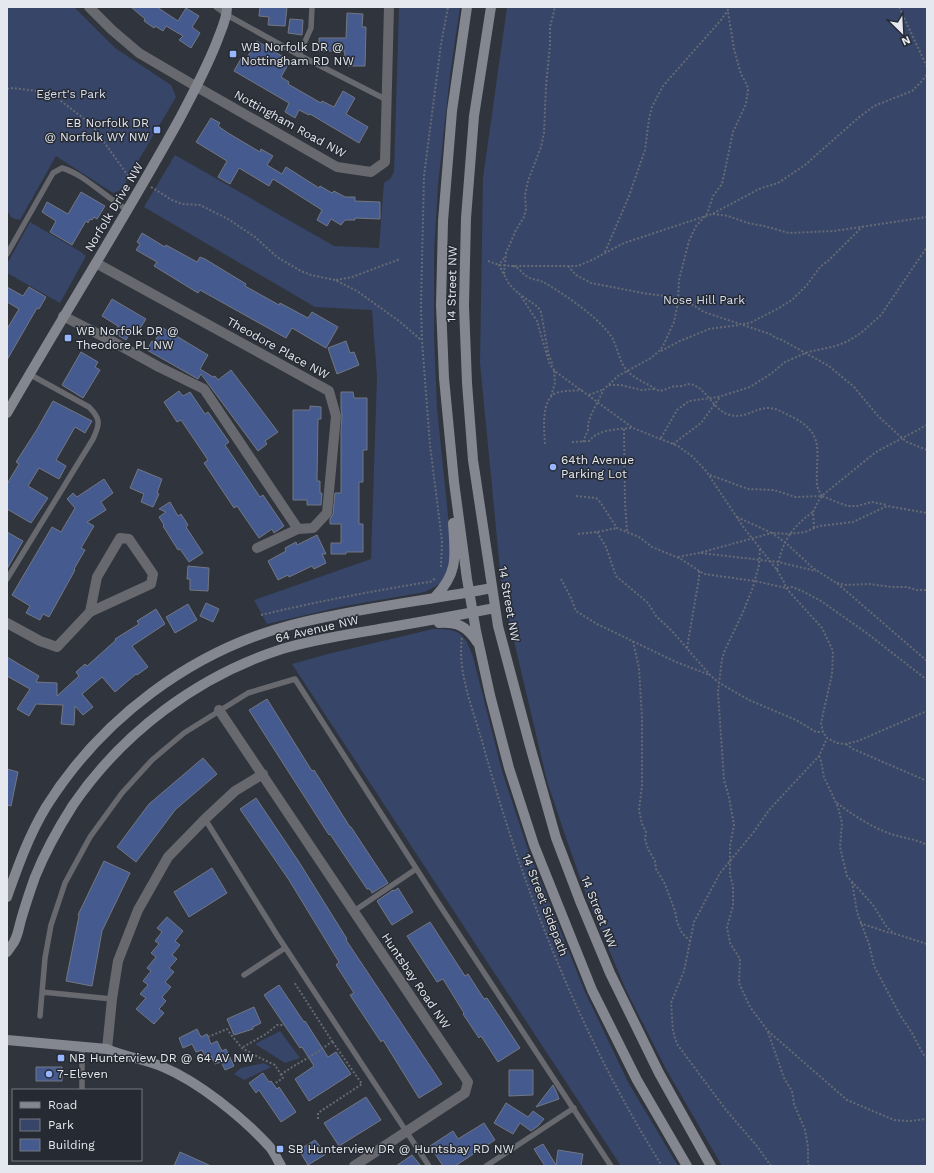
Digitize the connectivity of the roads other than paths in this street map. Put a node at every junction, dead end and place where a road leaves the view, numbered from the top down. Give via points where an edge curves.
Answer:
1 (89, 7) edge
2 (216, 7) edge
3 (312, 7) edge
4 (389, 7) edge
5 (467, 7) edge
6 (491, 7) edge
7 (227, 11) edge
8 (299, 55) junction
9 (196, 87) junction
10 (387, 100) junction
11 (128, 210) junction
12 (7, 254) edge
13 (96, 263) junction
14 (63, 316) junction
15 (29, 374) junction
16 (7, 412) edge
17 (454, 482) junction
18 (298, 529) junction
19 (257, 548) dead end
20 (7, 579) edge
21 (492, 588) junction
22 (469, 593) junction
23 (435, 597) junction
24 (495, 608) junction
25 (90, 612) junction
26 (472, 613) junction
27 (7, 623) edge
28 (409, 624) junction
29 (478, 645) junction
30 (219, 710) junction
31 (263, 774) junction
32 (205, 818) junction
33 (416, 869) junction
34 (7, 897) edge
35 (354, 911) junction
36 (285, 948) junction
37 (7, 952) edge
38 (244, 974) dead end
39 (42, 992) junction
40 (112, 999) junction
41 (40, 1016) dead end
42 (7, 1040) edge
43 (82, 1048) junction
44 (107, 1049) junction
45 (82, 1089) edge
46 (574, 1108) junction
47 (407, 1132) junction
48 (281, 1166) edge
49 (354, 1166) edge
50 (429, 1166) edge
51 (486, 1166) edge
52 (611, 1166) edge
53 (687, 1166) edge
54 (712, 1166) edge

1 - 9 street via 139,53
2 - 7 lane
3 - 8 lane via 311,28
4 - 10 street, Nottingham Road NW
5 - 17 main road, 14 Street NW via 452,111 443,221 444,378
6 - 21 main road, 14 Street NW via 474,116 466,218 464,306 473,460
7 - 8 lane
7 - 9 main road, Norfolk Drive NW via 214,50
8 - 10 lane
9 - 10 street, Nottingham Road NW via 337,168 371,172 385,162
9 - 11 main road, Norfolk Drive NW
11 - 12 lane via 72,171 62,168 53,173
11 - 13 main road, Norfolk Drive NW
13 - 14 main road, Norfolk Drive NW
13 - 18 street, Theodore Place NW via 329,391 336,416 328,513 313,528
14 - 15 main road, Norfolk Drive NW
14 - 18 street via 204,389
15 - 16 main road, Norfolk Drive NW
15 - 20 lane via 89,407 95,413 98,428
17 - 22 main road, 14 Street NW
17 - 23 main road via 451,492 455,554 451,577
18 - 19 street, Theodore Place NW
21 - 22 main road, 64 Avenue NW
21 - 24 main road, 14 Street NW
22 - 23 main road, 64 Avenue NW
22 - 26 main road, 14 Street NW
23 - 34 main road, 64 Avenue NW via 328,616 254,636 190,667 154,691 122,716 92,746 66,778 46,807 28,841
24 - 26 main road, 64 Avenue NW
24 - 54 main road, 14 Street NW via 500,637 556,838 580,901 610,973 659,1073
25 - 25 street via 151,584 153,574 130,539 120,538 97,577
25 - 27 street via 56,647
26 - 28 main road, 64 Avenue NW
26 - 29 main road, 14 Street NW
28 - 29 main road via 455,624 464,627
28 - 37 main road, 64 Avenue NW via 309,642 254,659 182,697 150,721 98,772 73,806 54,837 36,876 15,941
29 - 53 main road, 14 Street NW via 509,768 540,859 592,990 637,1080
30 - 31 street, Huntsbay Road NW
30 - 33 lane via 248,693 295,679
30 - 39 lane via 184,733 152,760 122,793 90,837 65,883 51,925
31 - 32 street via 235,790
31 - 35 street, Huntsbay Road NW
32 - 36 lane
32 - 40 street via 168,857 138,910 118,961
33 - 35 lane
33 - 46 lane
35 - 47 street, Huntsbay Road NW via 468,1082 465,1093
36 - 38 lane
36 - 47 lane
39 - 40 lane
39 - 41 lane
40 - 44 street
42 - 43 main road
43 - 44 main road
43 - 45 lane
44 - 48 main road via 163,1067 200,1087 269,1146
46 - 51 lane
46 - 52 lane
47 - 49 street, Huntsbay Road NW
47 - 50 lane

